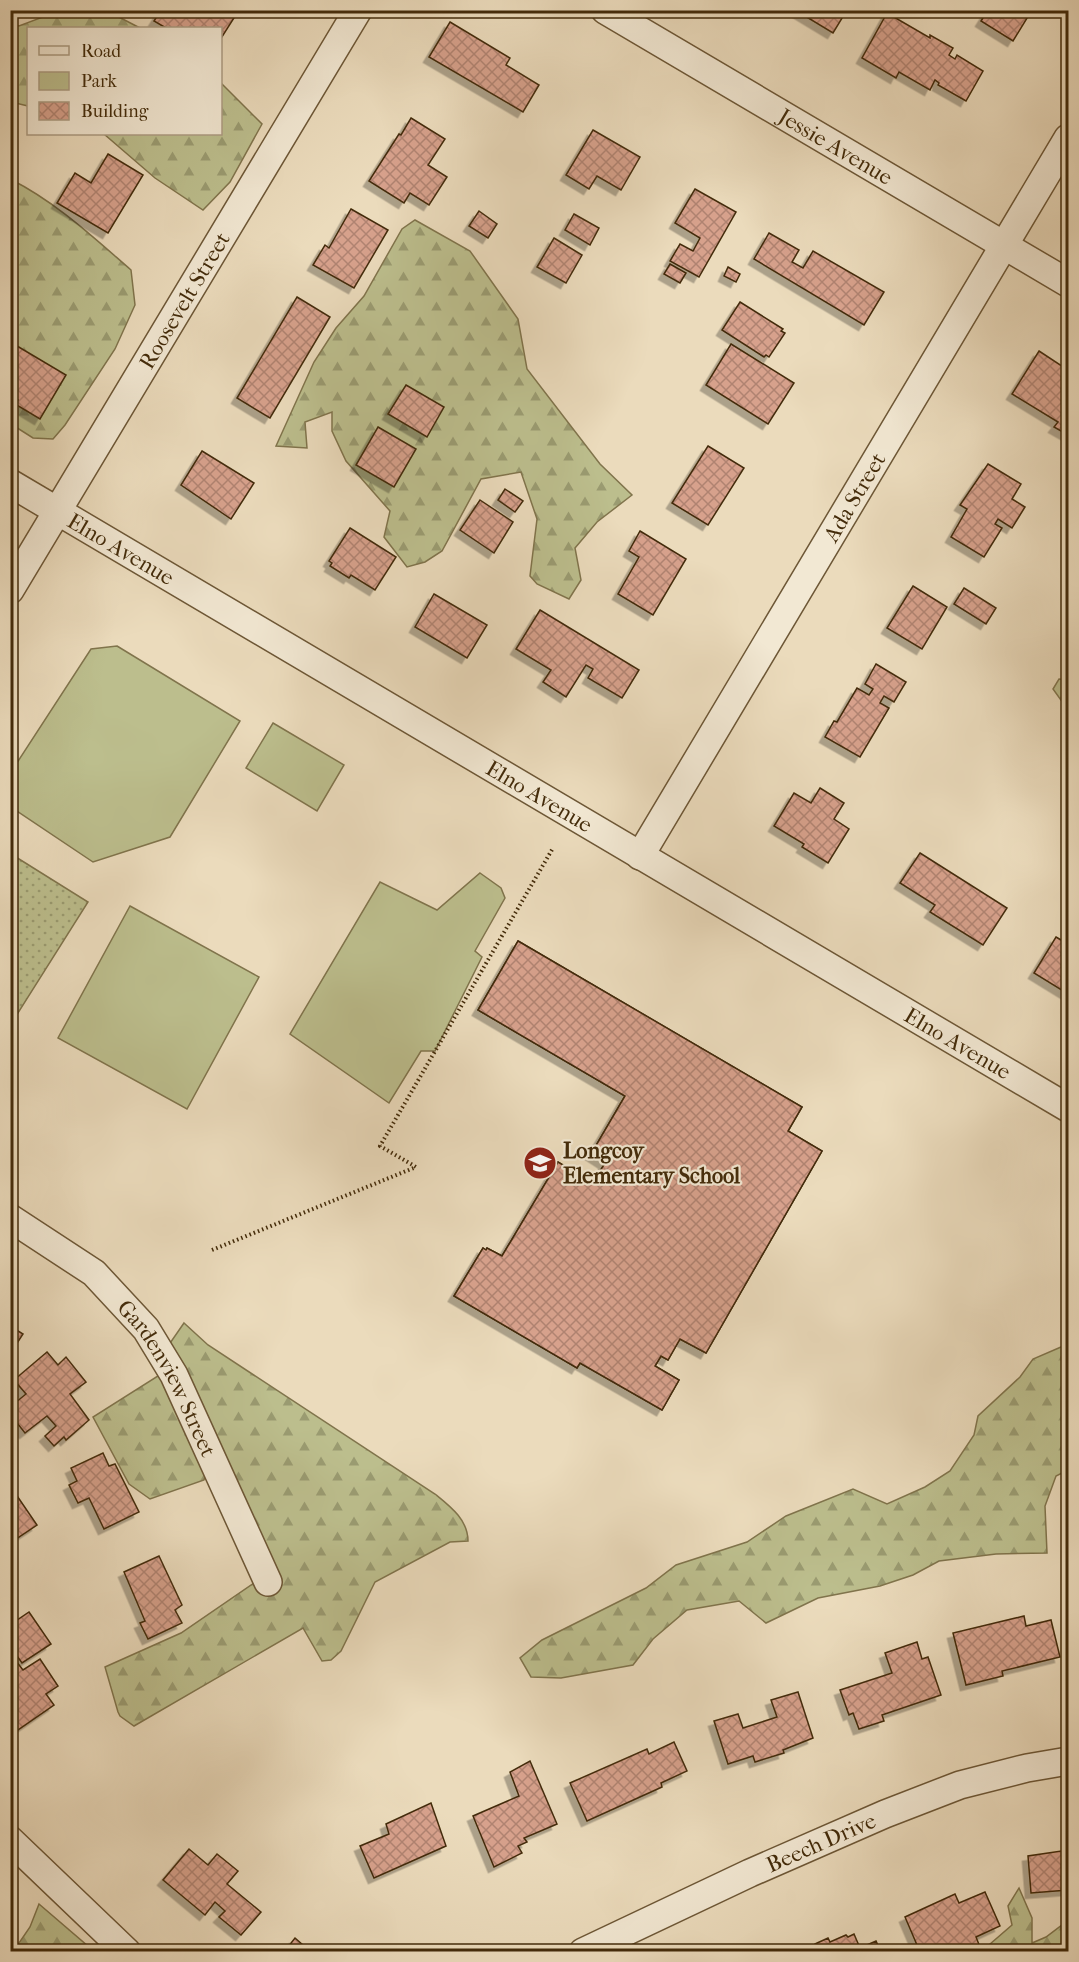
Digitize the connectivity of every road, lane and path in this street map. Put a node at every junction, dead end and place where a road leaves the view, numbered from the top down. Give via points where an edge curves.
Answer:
1 (358, 10) edge
2 (605, 10) edge
3 (1068, 138) edge
4 (1005, 245) junction
5 (1068, 283) edge
6 (10, 483) edge
7 (58, 511) junction
8 (10, 590) edge
9 (553, 848) dead end
10 (640, 856) junction
11 (1068, 1108) edge
12 (10, 1218) edge
13 (212, 1250) dead end
14 (268, 1582) dead end
15 (1068, 1761) edge
16 (10, 1840) edge
17 (127, 1952) edge
18 (583, 1952) edge

1 - 7 street, Roosevelt Street
2 - 4 street, Jessie Avenue
3 - 4 street, Ada Street
4 - 5 street, Jessie Avenue
4 - 10 street, Ada Street
6 - 7 street, Elno Avenue
7 - 8 street, Roosevelt Street
7 - 10 street, Elno Avenue
9 - 13 path via 380,1146 416,1167
10 - 11 street, Elno Avenue
12 - 14 street, Gardenview Street via 94,1273 146,1329 174,1375
15 - 18 street, Beech Drive via 960,1785 885,1814
16 - 17 street

